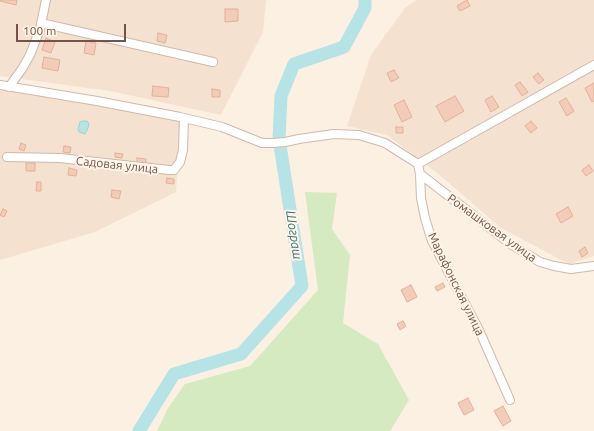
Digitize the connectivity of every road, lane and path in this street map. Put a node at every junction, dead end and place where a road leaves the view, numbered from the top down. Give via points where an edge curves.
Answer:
1 (46, 0) edge
2 (41, 23) junction
3 (213, 62) dead end
4 (594, 65) edge
5 (0, 86) edge
6 (9, 87) junction
7 (184, 118) junction
8 (6, 157) dead end
9 (418, 164) junction
10 (420, 174) junction
11 (594, 266) edge
12 (510, 400) dead end

1 - 2 street
2 - 3 street
2 - 6 street via 30,55
4 - 9 street
5 - 6 street
6 - 7 street
7 - 8 street, Садовая улица via 183,150 180,162 174,170 60,158
7 - 9 street via 222,127 262,143 273,144 334,134 359,135 385,143
9 - 10 street, Марафонская улица
10 - 11 street, Ромашковая улица via 512,245 540,262 571,269
10 - 12 street, Марафонская улица via 421,198 432,241 479,330

